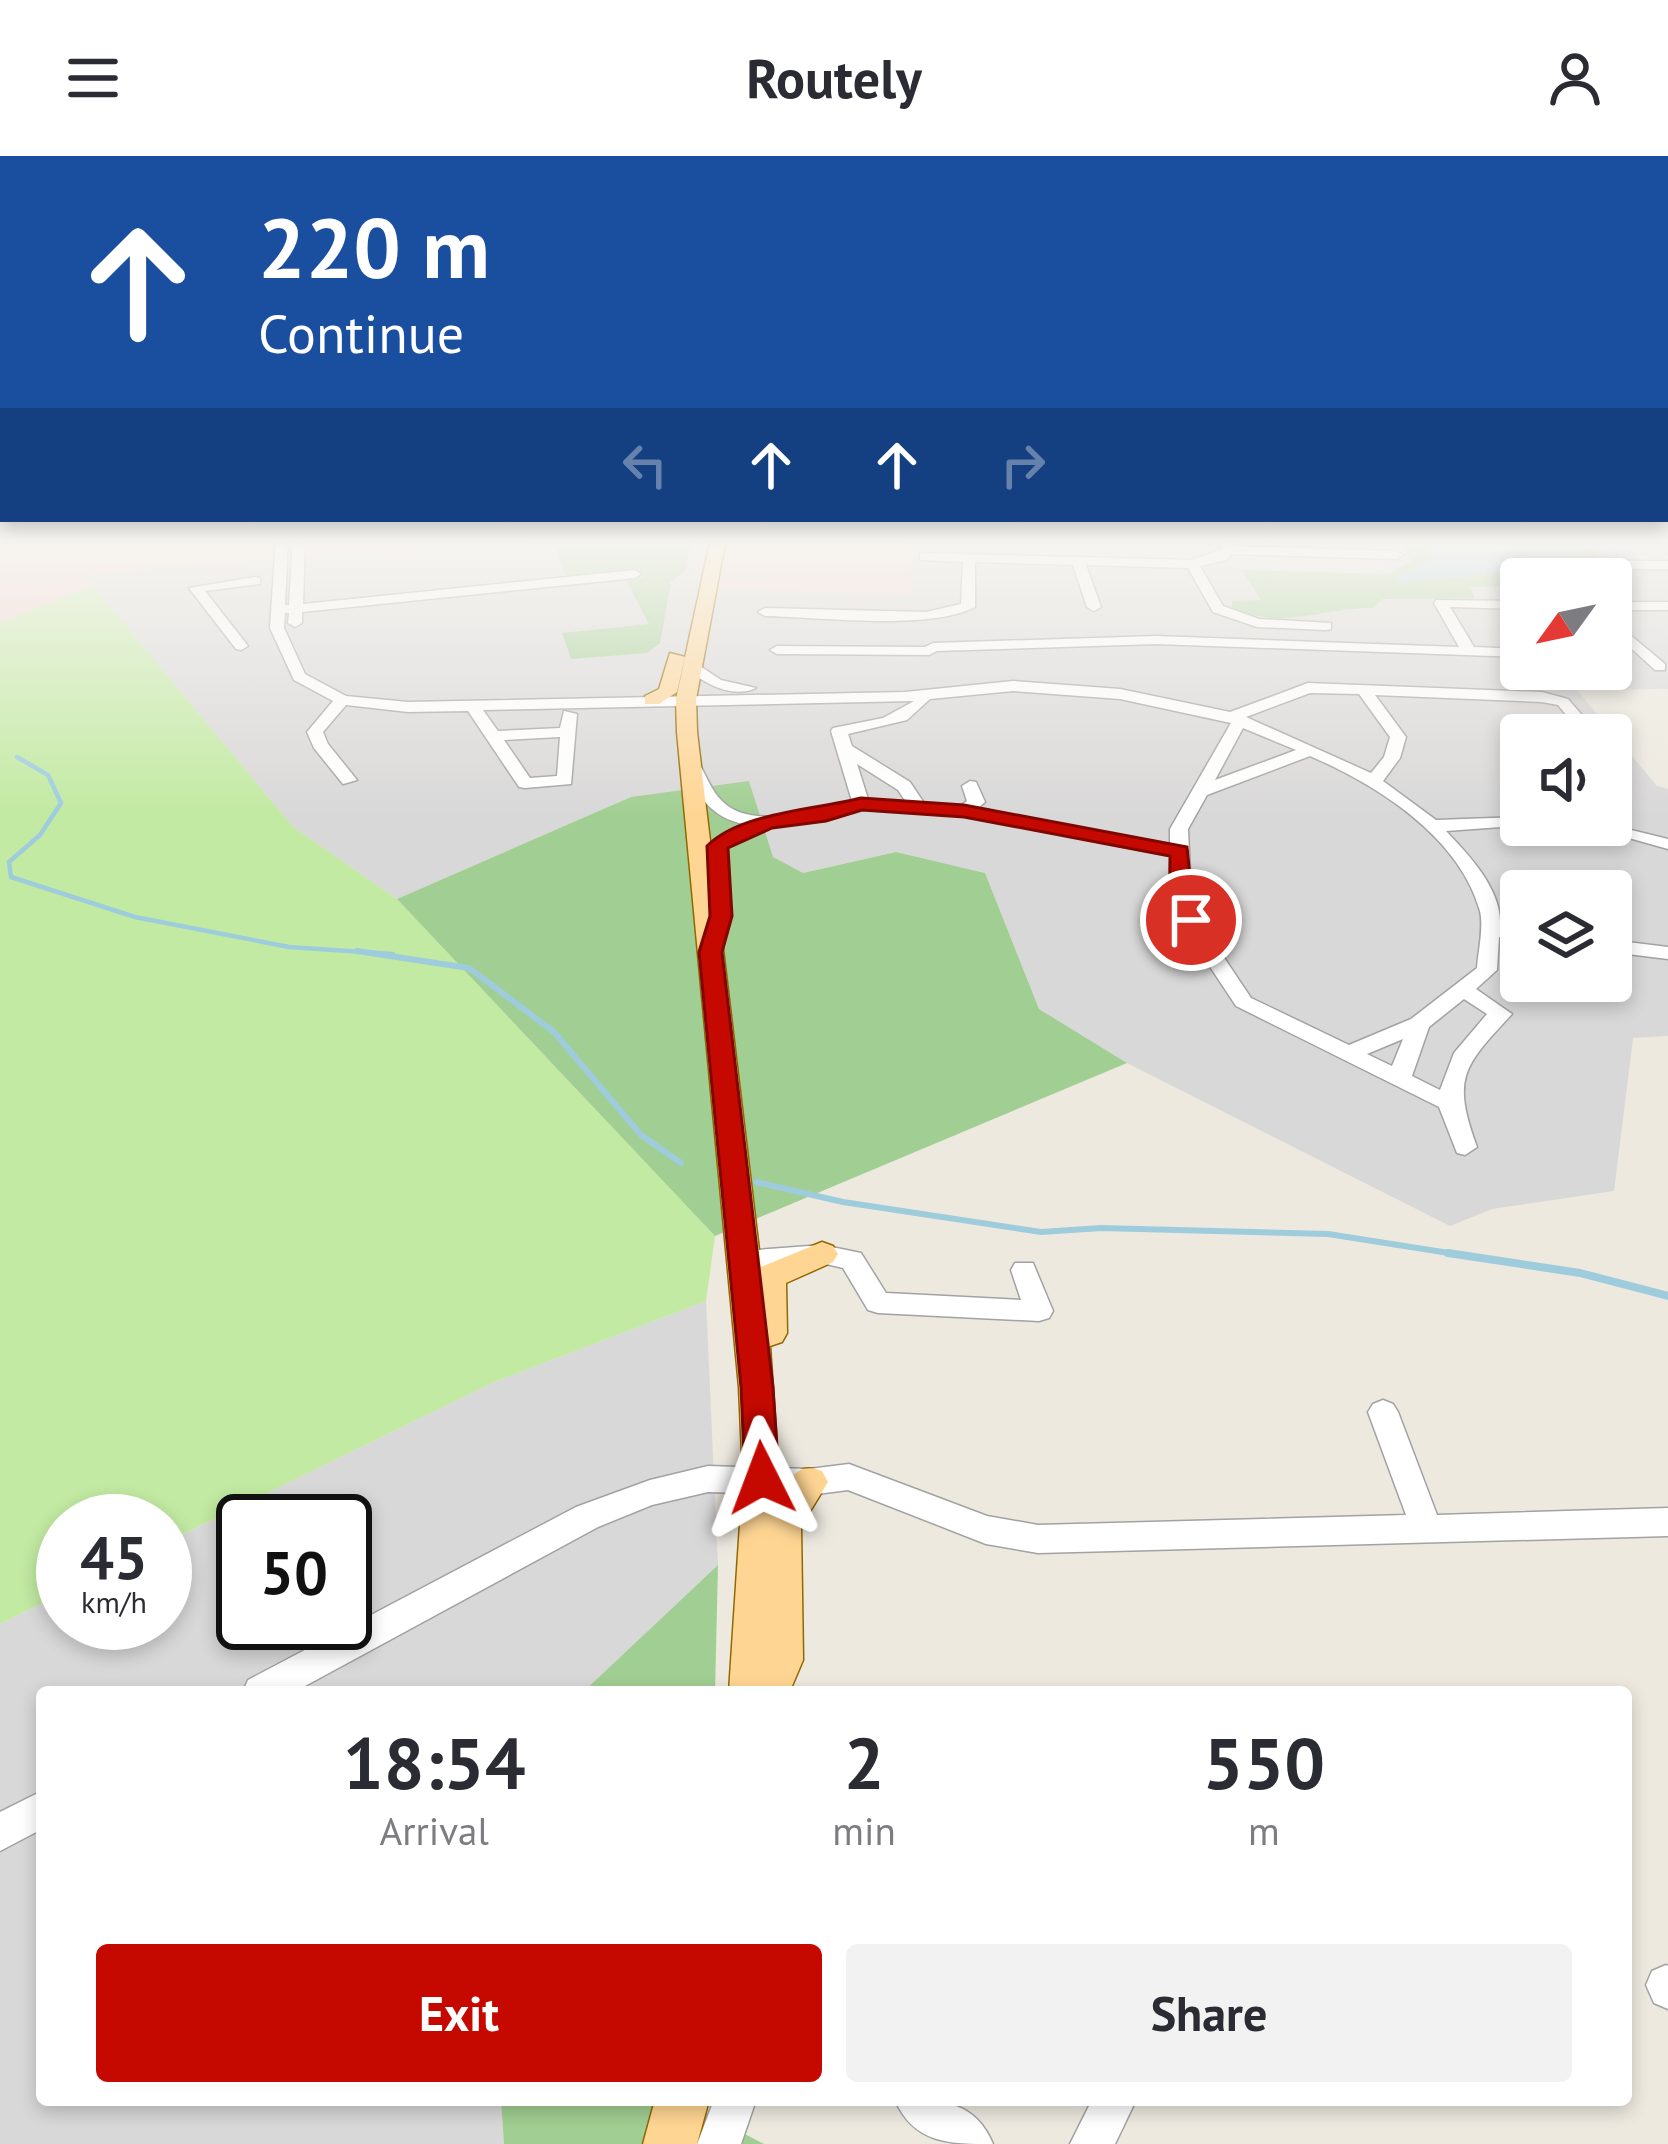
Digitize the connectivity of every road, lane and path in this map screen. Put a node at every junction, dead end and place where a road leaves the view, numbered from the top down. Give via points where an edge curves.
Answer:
1 (230, 631) edge
2 (279, 631) edge
3 (294, 631) edge
4 (699, 631) edge
5 (811, 631) edge
6 (933, 631) edge
7 (1330, 631) edge
8 (1457, 631) edge
9 (698, 637) junction
10 (285, 639) junction
11 (1632, 641) edge
12 (933, 647) junction
13 (1341, 647) junction
14 (777, 650) dead end
15 (808, 650) junction
16 (1469, 651) junction
17 (1500, 652) edge
18 (692, 667) junction
19 (1660, 667) dead end
20 (1363, 690) junction
21 (799, 691) junction
22 (925, 691) junction
23 (870, 693) junction
24 (686, 699) junction
25 (342, 700) junction
26 (652, 700) junction
27 (753, 701) junction
28 (472, 705) junction
29 (1573, 714) edge
30 (1236, 718) junction
31 (687, 732) junction
32 (493, 736) junction
33 (844, 749) junction
34 (1312, 750) junction
35 (689, 763) junction
36 (349, 781) dead end
37 (1373, 782) junction
38 (970, 786) dead end
39 (1201, 791) junction
40 (861, 804) junction
41 (919, 808) junction
42 (964, 811) junction
43 (769, 822) junction
44 (1500, 823) edge
45 (1430, 826) junction
46 (1632, 835) edge
47 (1668, 844) edge
48 (1180, 852) junction
49 (1490, 930) junction
50 (1500, 931) edge
51 (1632, 949) edge
52 (710, 952) junction
53 (1668, 953) edge
54 (1464, 990) junction
55 (1419, 1024) junction
56 (1348, 1054) junction
57 (1400, 1079) junction
58 (1449, 1103) junction
59 (1466, 1147) dead end
60 (743, 1248) junction
61 (822, 1254) junction
62 (1024, 1270) dead end
63 (757, 1387) junction
64 (1383, 1412) dead end
65 (762, 1478) junction
66 (809, 1482) junction
67 (1668, 1522) edge
68 (1426, 1528) junction
69 (271, 1686) edge
70 (751, 1686) edge
71 (758, 1686) edge
72 (36, 1812) edge
73 (0, 1832) edge
74 (680, 2106) edge
75 (733, 2106) edge
76 (924, 2106) edge
77 (1111, 2106) edge
78 (670, 2144) edge
79 (719, 2144) edge
80 (971, 2144) edge
81 (1092, 2144) edge

1 - 10 street via 240,644
2 - 10 street
3 - 10 street
4 - 9 main road
5 - 15 street
6 - 12 street
7 - 13 street
8 - 16 street
9 - 18 main road
9 - 26 main road via 676,658 668,692
10 - 25 street via 299,677
11 - 19 street
12 - 13 street via 1156,640
12 - 15 street
13 - 16 street
14 - 15 street
16 - 17 street
18 - 21 street via 718,685
18 - 24 main road
20 - 29 street via 1542,697
20 - 30 street via 1308,688
20 - 37 street via 1398,737
21 - 23 street
21 - 24 street
22 - 23 street
22 - 30 street via 1120,694
22 - 33 street via 917,708 839,731
23 - 27 street
24 - 26 street
24 - 27 street
24 - 31 main road
25 - 28 street
25 - 36 street via 315,732
26 - 28 street
27 - 31 street via 719,708
28 - 32 street
30 - 34 street
30 - 39 street
31 - 35 main road
32 - 32 street via 525,783 565,780 568,723
33 - 40 street
33 - 41 street via 904,786
34 - 37 street
34 - 39 street
35 - 43 street via 710,803
35 - 52 main road
37 - 45 street
38 - 42 street via 976,802
39 - 48 street via 1179,829
40 - 41 street
40 - 43 street
41 - 42 street
42 - 48 street
43 - 52 street via 718,846 721,916
44 - 45 street
45 - 49 street via 1469,866
46 - 47 street
48 - 56 street via 1181,896 1243,1002
49 - 50 street
49 - 54 street via 1487,970
51 - 53 street
52 - 60 main road
54 - 55 street
54 - 58 street via 1501,1014 1478,1031 1456,1066
55 - 56 street
55 - 57 street
56 - 57 street
57 - 58 street
58 - 59 street
60 - 61 street
60 - 63 main road
61 - 62 street via 852,1260 878,1304 1039,1311
61 - 63 main road via 770,1279 775,1372 769,1385
63 - 65 main road
64 - 68 street
65 - 66 street
65 - 69 street via 708,1479 586,1516
65 - 70 main road
66 - 68 street via 849,1477 986,1530 1038,1540
66 - 71 main road via 781,1523 782,1660
67 - 68 street
72 - 73 street
74 - 78 main road
75 - 79 street
76 - 80 street
77 - 81 street

